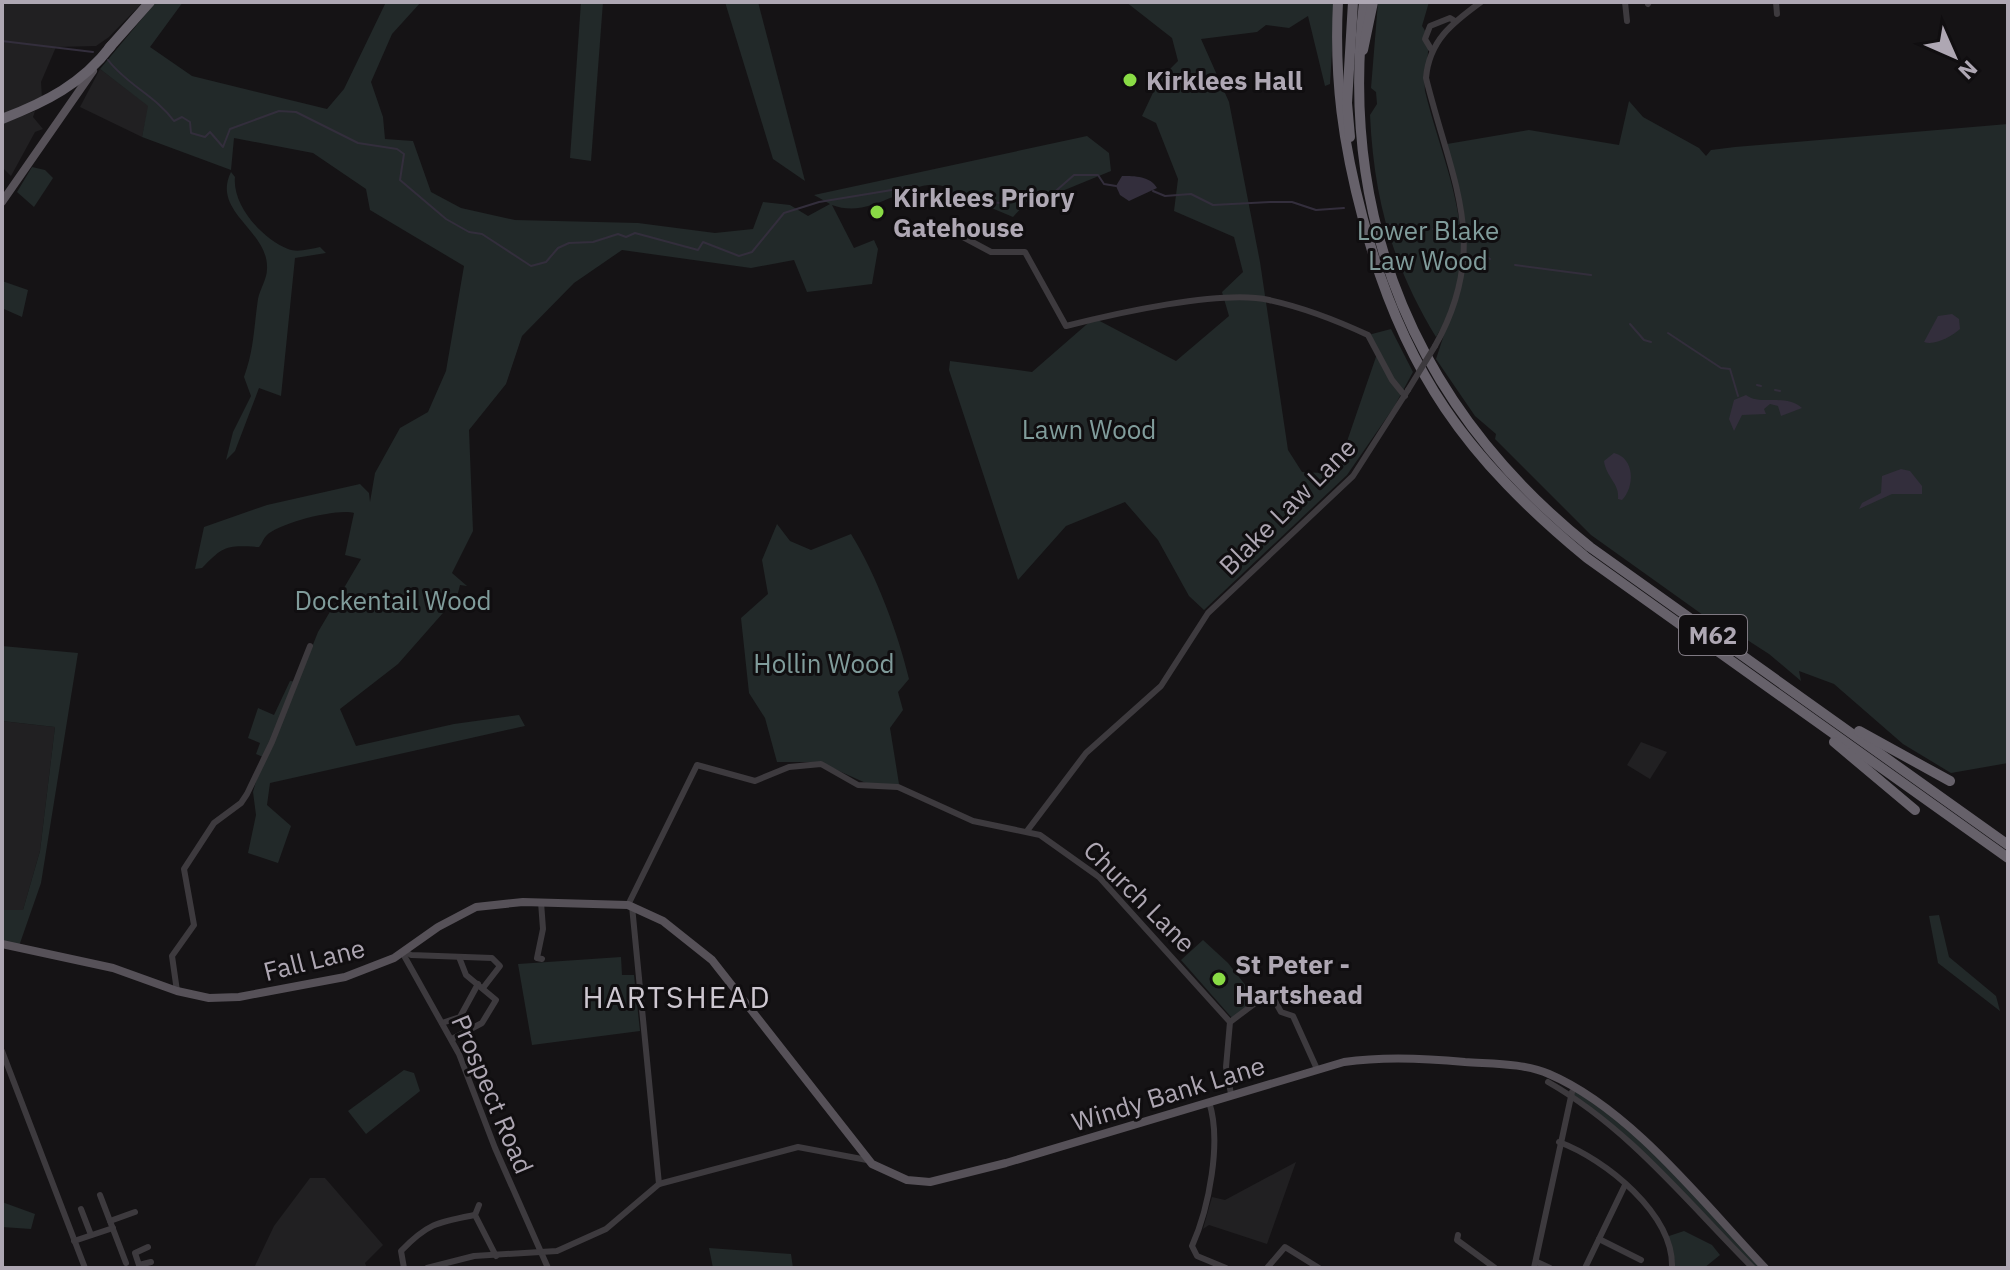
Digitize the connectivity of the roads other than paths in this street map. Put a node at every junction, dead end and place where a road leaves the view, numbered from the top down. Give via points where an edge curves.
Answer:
1 (150, 2) edge
2 (1338, 2) edge
3 (1353, 2) edge
4 (1364, 2) edge
5 (1373, 2) edge
6 (1481, 2) edge
7 (1625, 2) edge
8 (1776, 2) edge
9 (1777, 14) dead end
10 (1455, 21) junction
11 (1627, 21) dead end
12 (1431, 49) junction
13 (1359, 63) junction
14 (92, 68) junction
15 (80, 82) junction
16 (57, 94) junction
17 (75, 95) junction
18 (64, 110) junction
19 (2, 119) edge
20 (2, 202) edge
21 (1363, 218) junction
22 (930, 226) dead end
23 (1407, 393) junction
24 (310, 646) dead end
25 (1802, 698) junction
26 (1791, 703) junction
27 (1950, 781) dead end
28 (1915, 810) dead end
29 (1039, 820) junction
30 (1027, 831) junction
31 (1040, 835) junction
32 (2008, 845) edge
33 (2008, 858) edge
34 (541, 902) junction
35 (630, 906) junction
36 (2, 944) edge
37 (403, 952) junction
38 (459, 957) junction
39 (537, 959) dead end
40 (481, 986) junction
41 (177, 991) junction
42 (1230, 1022) junction
43 (442, 1023) junction
44 (452, 1039) junction
45 (2, 1051) edge
46 (1317, 1069) junction
47 (1548, 1082) dead end
48 (1572, 1091) junction
49 (1231, 1094) junction
50 (1209, 1102) junction
51 (1559, 1142) junction
52 (867, 1160) junction
53 (659, 1184) junction
54 (1625, 1185) junction
55 (100, 1195) dead end
56 (479, 1205) dead end
57 (81, 1209) dead end
58 (135, 1212) dead end
59 (475, 1215) junction
60 (112, 1224) junction
61 (91, 1235) junction
62 (1458, 1235) dead end
63 (1599, 1239) junction
64 (74, 1241) junction
65 (148, 1247) dead end
66 (540, 1255) junction
67 (496, 1256) junction
68 (137, 1260) junction
69 (1641, 1260) dead end
70 (151, 1262) dead end
71 (126, 1263) junction
72 (1536, 1265) edge
73 (118, 1266) edge
74 (85, 1268) edge
75 (404, 1268) edge
76 (427, 1268) edge
77 (548, 1268) edge
78 (1226, 1268) edge
79 (1267, 1268) edge
80 (1319, 1268) edge
81 (1495, 1268) edge
82 (1550, 1268) edge
83 (1585, 1268) edge
84 (1672, 1268) edge
85 (1753, 1268) edge
86 (1765, 1268) edge

1 - 14 highway
2 - 21 highway via 1336,74 1342,126
3 - 21 highway, M62 via 1347,103
4 - 13 highway, M62
5 - 13 highway
6 - 10 street
7 - 11 street
8 - 9 street
10 - 12 street
10 - 12 street via 1430,26 1425,39
12 - 23 street, Blake Law Lane, bridge via 1426,78 1461,208 1464,275 1447,324
13 - 25 highway, M62 via 1360,151 1377,237 1410,329 1468,423 1521,487 1565,527
14 - 15 highway
14 - 16 highway
14 - 17 main road
15 - 16 highway
15 - 17 main road
15 - 18 main road
16 - 19 highway
17 - 18 main road
18 - 20 main road
21 - 26 highway, M62 via 1379,278 1424,379 1495,475 1587,558
22 - 23 street via 948,229 991,252 1025,252 1066,326 1112,312 1266,299 1368,335 1392,380
23 - 29 street, Blake Law Lane via 1353,476 1208,613 1161,686 1086,753
24 - 41 street via 247,794 214,823 184,869 194,925 172,956
25 - 27 highway
25 - 32 highway, M62
26 - 28 highway
26 - 33 highway, M62
29 - 30 street, Blake Law Lane
29 - 31 street
30 - 31 street, Church Lane
30 - 35 street, Church Lane via 959,816 898,787 858,785 821,764 789,767 757,781 697,765
31 - 42 street, Church Lane via 1099,877
34 - 35 main road, Fall Lane
34 - 37 main road, Fall Lane via 476,907
34 - 39 street
35 - 52 main road via 663,921 712,960
35 - 53 street
36 - 41 main road, Fall Lane via 113,968
37 - 38 street
37 - 41 main road, Fall Lane via 319,984 239,997
37 - 43 street, Prospect Road
38 - 40 street via 463,969
38 - 40 street via 497,961 500,971
40 - 43 street via 460,1017
40 - 44 street via 495,996 493,1008 482,1023
42 - 46 street via 1270,992 1281,1012 1293,1016
42 - 49 street via 1226,1067
43 - 44 street, Prospect Road
44 - 66 street, Prospect Road
45 - 64 street
46 - 48 main road, Windy Bank Lane via 1371,1058 1424,1058 1536,1069
46 - 49 main road, Windy Bank Lane
47 - 48 street, Windy Bank Lane
48 - 51 street
48 - 85 street, Windy Bank Lane
48 - 86 main road, Windy Bank Lane via 1614,1113 1635,1132
49 - 50 main road, Windy Bank Lane
50 - 52 main road, Windy Bank Lane via 930,1182 907,1180
50 - 78 street via 1217,1124 1204,1218 1192,1246 1197,1256
51 - 54 street via 1604,1163
51 - 72 street
52 - 53 street, Windy Bank Lane via 798,1147
53 - 66 street, Windy Bank Lane via 606,1229
54 - 63 street
54 - 84 street via 1658,1222
55 - 60 street
56 - 59 street
57 - 61 street
58 - 60 street
59 - 67 street
59 - 75 street via 422,1229 401,1251
60 - 61 street
60 - 71 street
61 - 64 street
62 - 81 street via 1457,1240
63 - 69 street
63 - 83 street
64 - 74 street
65 - 68 street via 135,1253
66 - 67 street, Windy Bank Lane
66 - 77 street, Prospect Road
67 - 76 street, Windy Bank Lane
68 - 70 street via 139,1265
68 - 71 street
71 - 73 street
72 - 82 street
79 - 80 street via 1285,1247

